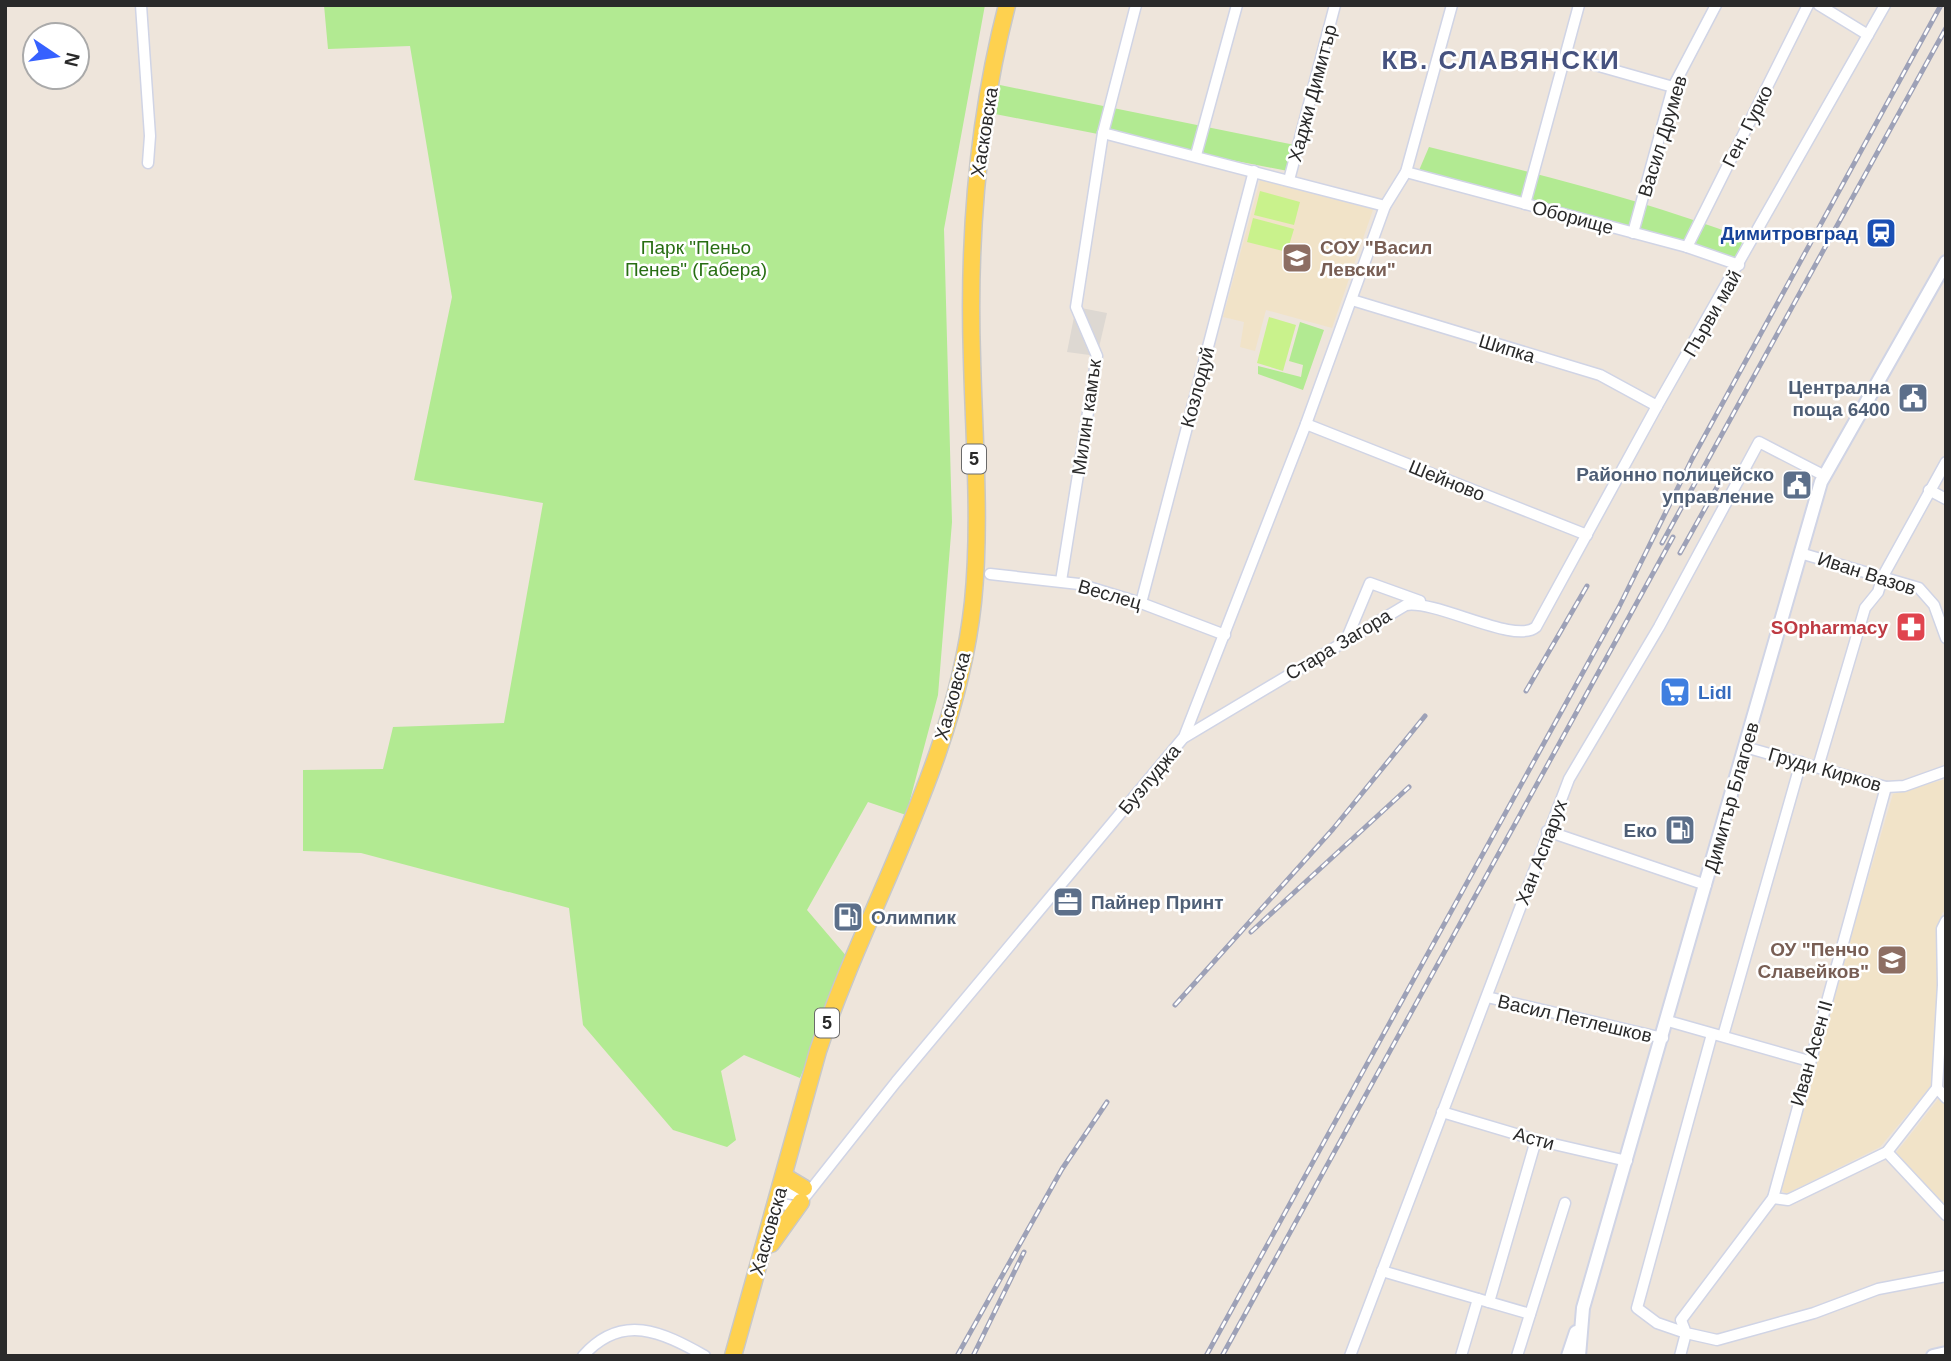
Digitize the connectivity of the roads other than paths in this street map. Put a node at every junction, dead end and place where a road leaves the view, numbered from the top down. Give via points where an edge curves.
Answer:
1 (141, 5) edge
2 (1007, 5) edge
3 (1136, 5) edge
4 (1237, 5) edge
5 (1335, 5) edge
6 (1452, 5) edge
7 (1579, 5) edge
8 (1716, 5) edge
9 (1808, 5) edge
10 (1819, 5) edge
11 (1885, 5) edge
12 (1868, 35) junction
13 (1567, 57) junction
14 (1673, 87) junction
15 (1103, 133) junction
16 (1196, 155) junction
17 (148, 163) dead end
18 (1254, 171) junction
19 (1406, 172) junction
20 (1289, 180) junction
21 (1525, 204) junction
22 (1385, 206) junction
23 (1633, 233) junction
24 (1687, 247) junction
25 (1946, 262) edge
26 (1738, 265) junction
27 (1352, 300) junction
28 (1657, 406) junction
29 (1306, 424) junction
30 (1946, 463) edge
31 (1825, 476) junction
32 (1929, 490) junction
33 (1946, 499) edge
34 (1587, 535) junction
35 (1800, 552) junction
36 (990, 574) dead end
37 (1883, 576) junction
38 (1061, 581) junction
39 (1142, 603) junction
40 (1427, 604) junction
41 (1225, 635) junction
42 (1347, 638) junction
43 (1946, 638) edge
44 (1184, 737) junction
45 (1745, 747) junction
46 (1801, 762) junction
47 (1818, 767) junction
48 (1946, 771) edge
49 (1886, 787) junction
50 (1547, 831) junction
51 (1706, 885) junction
52 (1946, 921) edge
53 (1487, 997) junction
54 (1668, 1021) junction
55 (1717, 1035) junction
56 (1663, 1038) junction
57 (1809, 1061) junction
58 (1937, 1088) junction
59 (1946, 1098) edge
60 (1442, 1112) junction
61 (1536, 1140) junction
62 (1887, 1152) junction
63 (1627, 1161) junction
64 (784, 1176) junction
65 (807, 1191) junction
66 (778, 1198) junction
67 (1773, 1198) junction
68 (1565, 1203) dead end
69 (1946, 1215) edge
70 (1382, 1270) junction
71 (757, 1271) junction
72 (1946, 1276) edge
73 (1484, 1301) junction
74 (1583, 1308) junction
75 (1530, 1314) junction
76 (1686, 1333) junction
77 (1946, 1353) edge
78 (583, 1356) edge
79 (705, 1356) edge
80 (733, 1356) edge
81 (1350, 1356) edge
82 (1461, 1356) edge
83 (1517, 1356) edge
84 (1568, 1356) edge
85 (1579, 1356) edge
86 (1680, 1356) edge
87 (1933, 1356) edge

1 - 17 street
2 - 64 main road, Хасковска / 5 via 986,108 973,214 975,551 969,632 949,717 925,790 831,1013
3 - 15 street, Милин камък
4 - 16 street
5 - 20 street, Хаджи Димитър
6 - 19 street, Бузлуджа
7 - 13 street
8 - 14 street, Васил Друмев
9 - 24 street, Ген. Гурко
10 - 12 street
11 - 12 street, Първи май
12 - 26 street, Първи май
13 - 14 street
13 - 21 street
14 - 23 street, Васил Друмев
15 - 16 street
15 - 38 street, Милин камък via 1076,307 1097,356
16 - 18 street
18 - 20 street
18 - 39 street, Козлодуй
19 - 21 street, Оборище
19 - 22 street, Бузлуджа
20 - 22 street
21 - 23 street, Оборище
22 - 27 street, Бузлуджа
23 - 24 street, Оборище
24 - 26 street, Оборище
25 - 31 street, Димитър Благоев
26 - 28 street, Първи май
27 - 28 street, Шипка via 1600,375
27 - 29 street, Бузлуджа
28 - 34 street, Първи май
29 - 34 street, Шейново
29 - 41 street, Бузлуджа
30 - 32 street
31 - 35 street, Димитър Благоев
31 - 50 street, Хан Аспарух via 1759,442 1659,627 1597,727
32 - 33 street
32 - 37 street
34 - 40 street, Първи май via 1531,631 1519,633
35 - 37 street, Иван Вазов
35 - 45 street, Димитър Благоев
36 - 38 street, Веслец
37 - 43 street, Иван Вазов via 1928,595
37 - 47 street via 1865,608
38 - 39 street, Веслец
39 - 41 street, Веслец
40 - 42 street, Стара Загора via 1406,605
40 - 42 street via 1370,583
41 - 44 street, Бузлуджа
42 - 44 street, Стара Загора
44 - 65 street, Бузлуджа
45 - 46 street, Груди Кирков
45 - 51 street, Димитър Благоев
46 - 47 street, Груди Кирков
46 - 55 street
47 - 49 street, Груди Кирков
48 - 49 street, Груди Кирков via 1904,786
49 - 57 street, Иван Асен II
50 - 51 street
50 - 53 street, Хан Аспарух
51 - 54 street, Димитър Благоев
52 - 58 street via 1942,929
53 - 56 street, Васил Петлешков
53 - 60 street, Хан Аспарух
54 - 55 street
54 - 56 street, Димитър Благоев
55 - 57 street
55 - 76 street via 1637,1308 1657,1323
56 - 63 street, Димитър Благоев
57 - 67 street, Иван Асен II
58 - 59 street
58 - 62 street
60 - 61 street, Асти
60 - 70 street, Хан Аспарух
61 - 63 street, Асти
61 - 73 street
62 - 67 street via 1788,1200
62 - 69 street
63 - 74 street, Димитър Благоев
64 - 65 main road
64 - 66 main road, Хасковска / 5
65 - 66 street
65 - 71 main road
66 - 71 main road, Хасковска / 5
67 - 76 street via 1684,1313 1681,1320
68 - 75 street
70 - 73 street
70 - 81 street, Хан Аспарух
71 - 80 main road, Хасковска / 5
72 - 76 street via 1878,1289 1814,1313 1717,1340
73 - 75 street
73 - 82 street
74 - 84 street
74 - 85 street, Димитър Благоев
75 - 83 street
76 - 86 street
77 - 87 street
78 - 79 street via 609,1334 638,1329 666,1335

